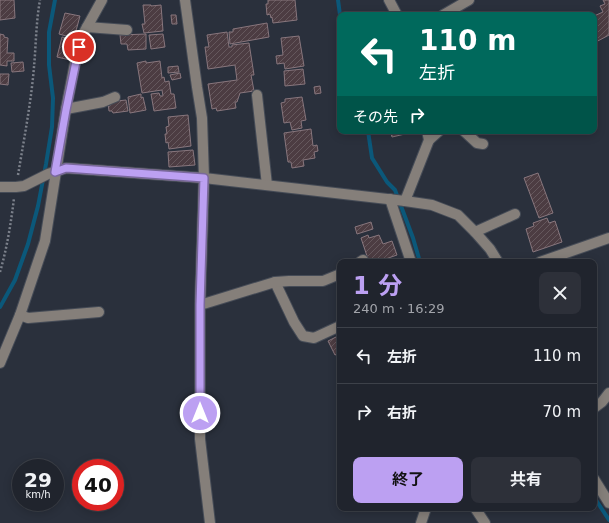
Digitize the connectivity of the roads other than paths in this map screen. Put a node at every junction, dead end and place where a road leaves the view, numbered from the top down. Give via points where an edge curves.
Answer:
1 (102, 0) edge
2 (185, 0) edge
3 (390, 0) edge
4 (469, 0) edge
5 (396, 12) edge
6 (448, 12) edge
7 (87, 27) junction
8 (127, 30) dead end
9 (257, 95) dead end
10 (116, 98) dead end
11 (66, 110) junction
12 (467, 134) edge
13 (428, 136) edge
14 (483, 144) dead end
15 (55, 172) junction
16 (204, 178) junction
17 (267, 185) junction
18 (0, 187) edge
19 (390, 199) junction
20 (405, 201) junction
21 (515, 214) dead end
22 (476, 232) junction
23 (609, 238) edge
24 (410, 259) edge
25 (496, 259) edge
26 (549, 259) edge
27 (337, 275) edge
28 (275, 282) junction
29 (200, 305) junction
30 (100, 312) dead end
31 (20, 315) junction
32 (337, 327) edge
33 (0, 362) edge
34 (609, 393) edge
35 (597, 406) edge
36 (597, 484) edge
37 (609, 504) edge
38 (425, 511) edge
39 (477, 511) edge
40 (210, 523) edge
41 (421, 523) edge
42 (485, 523) edge

1 - 7 street
2 - 16 street via 202,118
3 - 5 street
4 - 6 street
7 - 8 street
7 - 11 street via 76,58
9 - 17 street
10 - 11 street
11 - 15 street
12 - 14 street via 477,143
13 - 20 street
15 - 16 street via 66,168
15 - 18 street via 24,186
15 - 31 street via 45,241
16 - 17 street
16 - 29 street
17 - 19 street
19 - 20 street
19 - 24 street
20 - 22 street via 432,205 458,215
21 - 22 street
22 - 25 street
23 - 26 street
27 - 28 street via 323,281
28 - 29 street
28 - 32 street via 303,336 314,338
29 - 40 street via 200,439
30 - 31 street via 28,318
31 - 33 street
34 - 35 street
36 - 37 street
38 - 41 street
39 - 42 street

